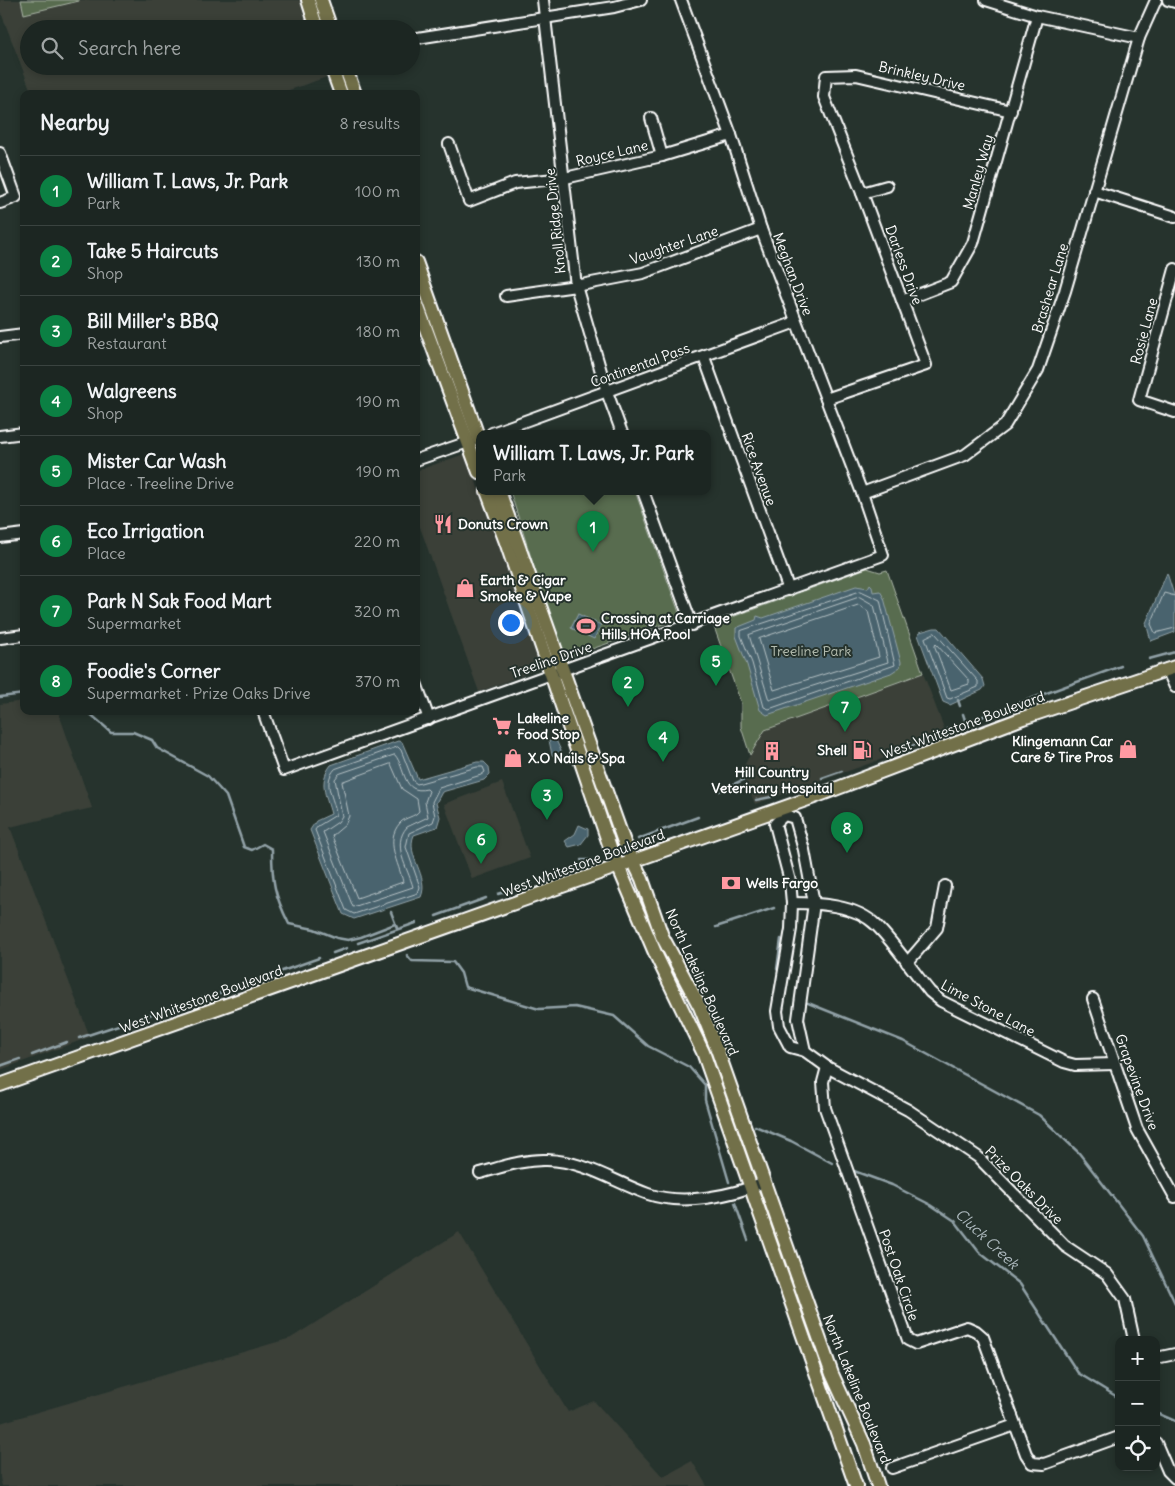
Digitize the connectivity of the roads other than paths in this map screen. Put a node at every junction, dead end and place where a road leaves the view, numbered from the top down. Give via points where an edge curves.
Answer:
1 (308, 0) edge
2 (321, 0) edge
3 (544, 0) edge
4 (641, 0) edge
5 (680, 0) edge
6 (986, 0) edge
7 (1156, 0) edge
8 (1168, 0) edge
9 (1175, 2) edge
10 (614, 3) edge
11 (1037, 16) junction
12 (546, 18) junction
13 (314, 20) edge
14 (329, 20) edge
15 (420, 37) edge
16 (1139, 38) junction
17 (334, 75) edge
18 (348, 75) edge
19 (826, 76) joint
20 (340, 90) edge
21 (354, 90) edge
22 (1011, 110) junction
23 (651, 118) dead end
24 (731, 135) junction
25 (449, 144) dead end
26 (0, 153) edge
27 (662, 156) junction
28 (565, 178) junction
29 (887, 186) dead end
30 (1094, 192) junction
31 (862, 193) junction
32 (0, 203) edge
33 (1175, 217) edge
34 (761, 229) junction
35 (1175, 270) edge
36 (420, 274) edge
37 (576, 286) junction
38 (506, 296) dead end
39 (902, 301) junction
40 (420, 311) edge
41 (796, 322) junction
42 (20, 334) edge
43 (0, 337) edge
44 (704, 357) junction
45 (607, 392) junction
46 (826, 399) junction
47 (1175, 412) edge
48 (500, 430) edge
49 (621, 430) edge
50 (20, 434) edge
51 (0, 436) edge
52 (476, 439) edge
53 (420, 459) edge
54 (862, 493) junction
55 (488, 495) edge
56 (500, 495) edge
57 (644, 495) edge
58 (20, 534) edge
59 (0, 537) edge
60 (883, 556) joint
61 (789, 590) junction
62 (692, 625) junction
63 (20, 636) edge
64 (0, 638) edge
65 (1171, 668) edge
66 (558, 673) junction
67 (1175, 687) edge
68 (420, 694) edge
69 (264, 715) edge
70 (429, 719) junction
71 (783, 811) junction
72 (633, 861) junction
73 (618, 866) junction
74 (946, 886) dead end
75 (814, 903) junction
76 (792, 904) junction
77 (907, 964) junction
78 (1093, 999) dead end
79 (805, 1051) junction
80 (1115, 1064) junction
81 (827, 1067) junction
82 (0, 1085) edge
83 (480, 1173) dead end
84 (764, 1182) junction
85 (752, 1188) junction
86 (1175, 1197) edge
87 (814, 1320) junction
88 (799, 1324) junction
89 (1133, 1336) edge
90 (1175, 1354) edge
91 (1160, 1357) edge
92 (1015, 1425) junction
93 (1115, 1438) edge
94 (1160, 1452) edge
95 (892, 1468) dead end
96 (1175, 1478) edge
97 (856, 1486) edge
98 (878, 1486) edge

1 - 13 main road
2 - 14 main road
3 - 12 street, Knoll Ridge Drive
4 - 10 street
5 - 24 street, Meghan Drive
6 - 11 street
7 - 16 street, Brashear Lane
8 - 9 street
10 - 12 street
11 - 16 street
11 - 22 street, Manley Way
12 - 15 street
12 - 28 street, Knoll Ridge Drive
16 - 30 street, Brashear Lane
17 - 20 main road
18 - 21 main road
19 - 22 street, Brinkley Drive via 856,75
19 - 31 street, Darless Drive via 824,97
22 - 39 street, Manley Way via 973,243 961,267 950,282
23 - 27 street
24 - 27 street, Royce Lane
24 - 34 street, Meghan Drive
25 - 28 street, Royce Lane via 469,201 515,183
26 - 32 street via 16,197
27 - 28 street, Royce Lane
28 - 37 street, Knoll Ridge Drive
29 - 31 street
30 - 33 street
30 - 54 street, Brashear Lane via 1038,370 1005,425 965,456
31 - 39 street, Darless Drive
34 - 37 street, Vaughter Lane via 643,273
34 - 41 street, Meghan Drive
35 - 47 street, Rosie Lane via 1139,400
36 - 52 main road
37 - 38 street, Vaughter Lane
37 - 45 street, Knoll Ridge Drive
39 - 46 street, Darless Drive via 926,365
40 - 52 main road
41 - 44 street, Continental Pass
41 - 46 street, Meghan Drive
42 - 43 street
44 - 45 street, Continental Pass
44 - 61 street, Rice Avenue
45 - 48 street, Continental Pass
45 - 49 street, Knoll Ridge Drive
46 - 54 street, Meghan Drive
50 - 51 street
52 - 53 street
54 - 60 street, Meghan Drive
55 - 66 main road, North Lakeline Boulevard
56 - 66 main road, North Lakeline Boulevard
57 - 62 street
58 - 59 street
60 - 61 street, Treeline Drive
61 - 62 street, Treeline Drive
62 - 66 street, Treeline Drive
63 - 64 street
65 - 67 street
65 - 71 main road, West Whitestone Boulevard via 1023,718
66 - 70 street, Treeline Drive
66 - 72 main road, North Lakeline Boulevard
66 - 73 main road, North Lakeline Boulevard
68 - 70 street
69 - 70 street, Treeline Drive via 284,770
71 - 72 main road, West Whitestone Boulevard
71 - 75 street via 795,818
71 - 76 street, Prize Oaks Drive via 775,824 790,881
72 - 73 main road, West Whitestone Boulevard
72 - 84 main road, North Lakeline Boulevard via 662,936 700,1007
73 - 82 main road, West Whitestone Boulevard
73 - 85 main road, North Lakeline Boulevard via 703,1052
74 - 77 street via 937,928
75 - 76 street, Lime Stone Lane
75 - 77 street, Lime Stone Lane via 858,913 876,924
75 - 79 street via 798,1019
76 - 79 street, Prize Oaks Drive via 778,1019 790,1047
77 - 80 street, Lime Stone Lane via 941,1001 1064,1062 1075,1065
78 - 80 street, Grapevine Drive
79 - 81 street, Prize Oaks Drive
80 - 86 street, Grapevine Drive via 1137,1129
81 - 89 street, Prize Oaks Drive via 908,1110 978,1157 1065,1246 1106,1274 1125,1299
81 - 92 street, Post Oak Circle via 823,1082 825,1108 904,1333 916,1344 957,1329 967,1327 976,1331 983,1337
83 - 85 street via 513,1163 547,1160 582,1166 664,1198 702,1198
84 - 85 street
84 - 87 main road, North Lakeline Boulevard
85 - 88 main road, North Lakeline Boulevard
87 - 88 main road
87 - 98 main road, North Lakeline Boulevard via 832,1374 864,1444
88 - 97 main road, North Lakeline Boulevard
90 - 91 street
92 - 93 street, Post Oak Circle via 1032,1463 1044,1464
92 - 95 street
94 - 96 street via 1168,1471

